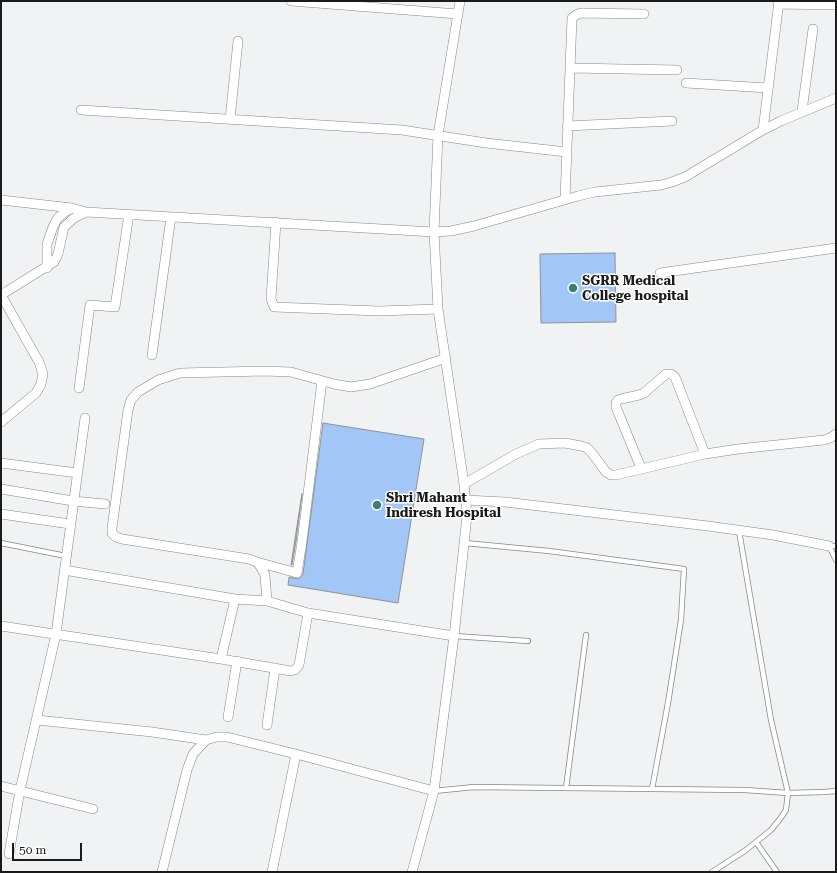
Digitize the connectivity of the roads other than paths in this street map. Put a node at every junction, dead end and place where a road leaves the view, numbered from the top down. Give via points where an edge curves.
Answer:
1 (291, 1) edge
2 (460, 1) edge
3 (778, 2) edge
4 (836, 5) edge
5 (458, 14) junction
6 (644, 14) dead end
7 (813, 29) dead end
8 (238, 41) dead end
9 (571, 68) junction
10 (677, 70) dead end
11 (686, 83) dead end
12 (768, 88) junction
13 (836, 98) edge
14 (81, 110) dead end
15 (802, 111) junction
16 (230, 119) junction
17 (672, 120) dead end
18 (567, 126) junction
19 (763, 130) junction
20 (438, 135) junction
21 (567, 152) junction
22 (565, 199) junction
23 (1, 200) edge
24 (72, 208) junction
25 (86, 212) junction
26 (129, 214) junction
27 (171, 217) junction
28 (276, 222) junction
29 (434, 232) junction
30 (836, 248) edge
31 (47, 268) junction
32 (660, 273) dead end
33 (1, 295) edge
34 (439, 312) junction
35 (152, 355) dead end
36 (446, 358) junction
37 (322, 381) junction
38 (79, 388) dead end
39 (85, 418) dead end
40 (1, 422) edge
41 (836, 434) edge
42 (705, 454) junction
43 (1, 463) edge
44 (641, 468) junction
45 (78, 473) junction
46 (464, 484) junction
47 (1, 489) edge
48 (466, 500) junction
49 (74, 501) junction
50 (106, 504) dead end
51 (1, 514) edge
52 (70, 524) junction
53 (739, 531) junction
54 (1, 543) edge
55 (464, 543) junction
56 (832, 546) edge
57 (66, 556) junction
58 (836, 560) edge
59 (257, 562) junction
60 (64, 570) junction
61 (235, 599) junction
62 (267, 601) junction
63 (308, 613) junction
64 (1, 626) edge
65 (56, 634) junction
66 (586, 635) dead end
67 (454, 636) junction
68 (528, 641) dead end
69 (221, 659) junction
70 (237, 662) junction
71 (275, 668) junction
72 (228, 717) dead end
73 (37, 720) junction
74 (266, 725) dead end
75 (206, 740) junction
76 (296, 754) junction
77 (1, 786) edge
78 (566, 788) junction
79 (652, 789) junction
80 (20, 790) junction
81 (434, 791) junction
82 (836, 791) edge
83 (788, 793) junction
84 (93, 809) dead end
85 (756, 842) junction
86 (9, 854) dead end
87 (162, 872) edge
88 (272, 872) edge
89 (412, 872) edge
90 (712, 872) edge
91 (777, 872) edge

1 - 5 street
2 - 5 street
3 - 4 street
3 - 12 street
5 - 20 street
6 - 9 street via 576,15 571,21
7 - 15 street
8 - 16 street
9 - 10 street
9 - 18 street
11 - 12 street
12 - 19 street
13 - 15 street
14 - 16 street
15 - 19 street
16 - 20 street via 402,130
17 - 18 street
18 - 21 street
19 - 22 street via 685,177 672,182 642,188 595,192
20 - 21 street
20 - 29 street
21 - 22 street
22 - 29 street via 474,226
23 - 24 street
24 - 25 street
24 - 31 street via 57,219 53,227 47,244
25 - 26 street
25 - 31 street via 64,227 58,254
26 - 27 street
26 - 38 street via 115,307 90,305
27 - 28 street
27 - 35 street
28 - 29 street
28 - 34 street via 271,299 274,307
29 - 34 street
30 - 32 street
31 - 33 street
33 - 40 street via 43,374 36,393
34 - 36 street
36 - 37 street via 361,386 351,387
36 - 46 street
37 - 59 street via 296,573
37 - 59 street via 279,372 180,373 158,380 138,392 131,400 112,533 122,539
39 - 45 street
41 - 42 street via 824,440
42 - 44 street
42 - 44 street via 675,377 666,374 644,393 618,400 616,404
43 - 45 street
44 - 46 street via 611,475 592,453 581,446 565,443 539,444
45 - 49 street
46 - 48 street
47 - 49 street
48 - 53 street via 505,502
48 - 55 street
49 - 50 street
49 - 52 street
51 - 52 street
52 - 57 street
53 - 56 street
53 - 83 lane via 770,720
54 - 57 lane
55 - 67 street
55 - 79 lane via 549,551 684,569 681,620
56 - 58 lane
57 - 60 street
59 - 62 street via 265,575
60 - 61 street
60 - 65 street
61 - 62 street
61 - 69 street
62 - 63 street
63 - 67 street
63 - 71 street via 299,665 291,671
64 - 65 street
65 - 69 street
65 - 73 street
66 - 78 lane
67 - 68 lane
67 - 81 street
69 - 70 street
70 - 71 street
70 - 72 street
71 - 74 street
73 - 75 street
73 - 80 street
75 - 76 street via 227,737
75 - 87 street via 194,754 186,770
76 - 81 street
76 - 88 street
77 - 80 street
78 - 79 lane
78 - 81 lane via 474,787
79 - 83 lane
80 - 84 street
80 - 86 street
81 - 89 street
82 - 83 lane
83 - 85 lane via 786,810 770,830
85 - 90 lane
85 - 91 lane

